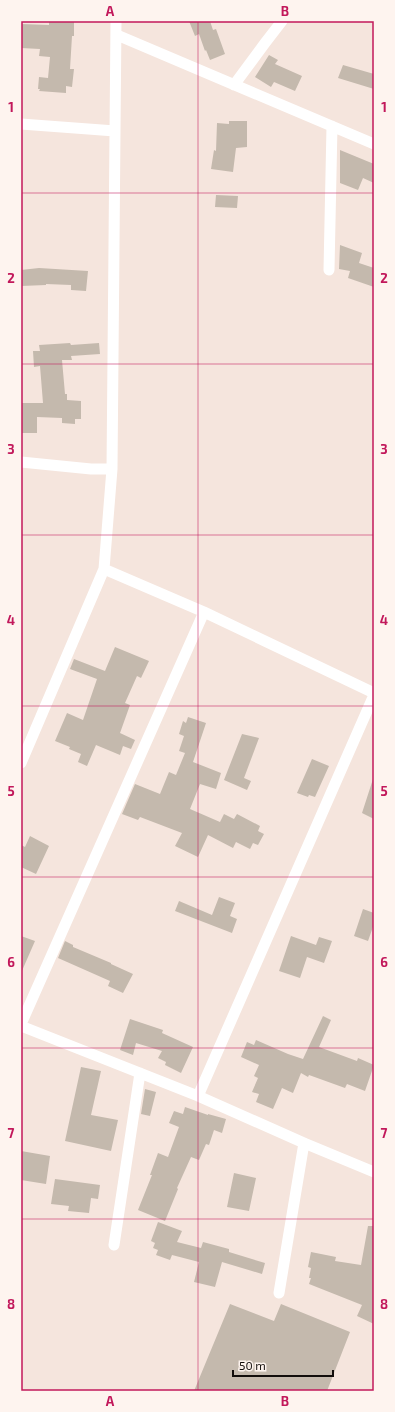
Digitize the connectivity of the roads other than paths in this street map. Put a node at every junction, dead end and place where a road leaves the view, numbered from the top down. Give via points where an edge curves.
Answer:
1 (116, 21) edge
2 (282, 21) edge
3 (117, 35) junction
4 (234, 85) junction
5 (21, 124) edge
6 (332, 126) junction
7 (115, 131) junction
8 (374, 144) edge
9 (329, 270) dead end
10 (21, 462) edge
11 (112, 469) junction
12 (104, 569) junction
13 (204, 612) junction
14 (374, 694) edge
15 (21, 763) edge
16 (21, 1025) edge
17 (140, 1073) junction
18 (198, 1096) junction
19 (304, 1143) junction
20 (374, 1172) edge
21 (114, 1245) dead end
22 (279, 1293) dead end

1 - 3 street
2 - 4 street
3 - 4 street
3 - 7 street
4 - 6 street
5 - 7 street
6 - 8 street
6 - 9 street
7 - 11 street
10 - 11 street
11 - 12 street
12 - 13 street
12 - 15 street
13 - 14 street
13 - 16 street
14 - 18 street
16 - 17 street
17 - 18 street
17 - 21 street
18 - 19 street
19 - 20 street
19 - 22 street

